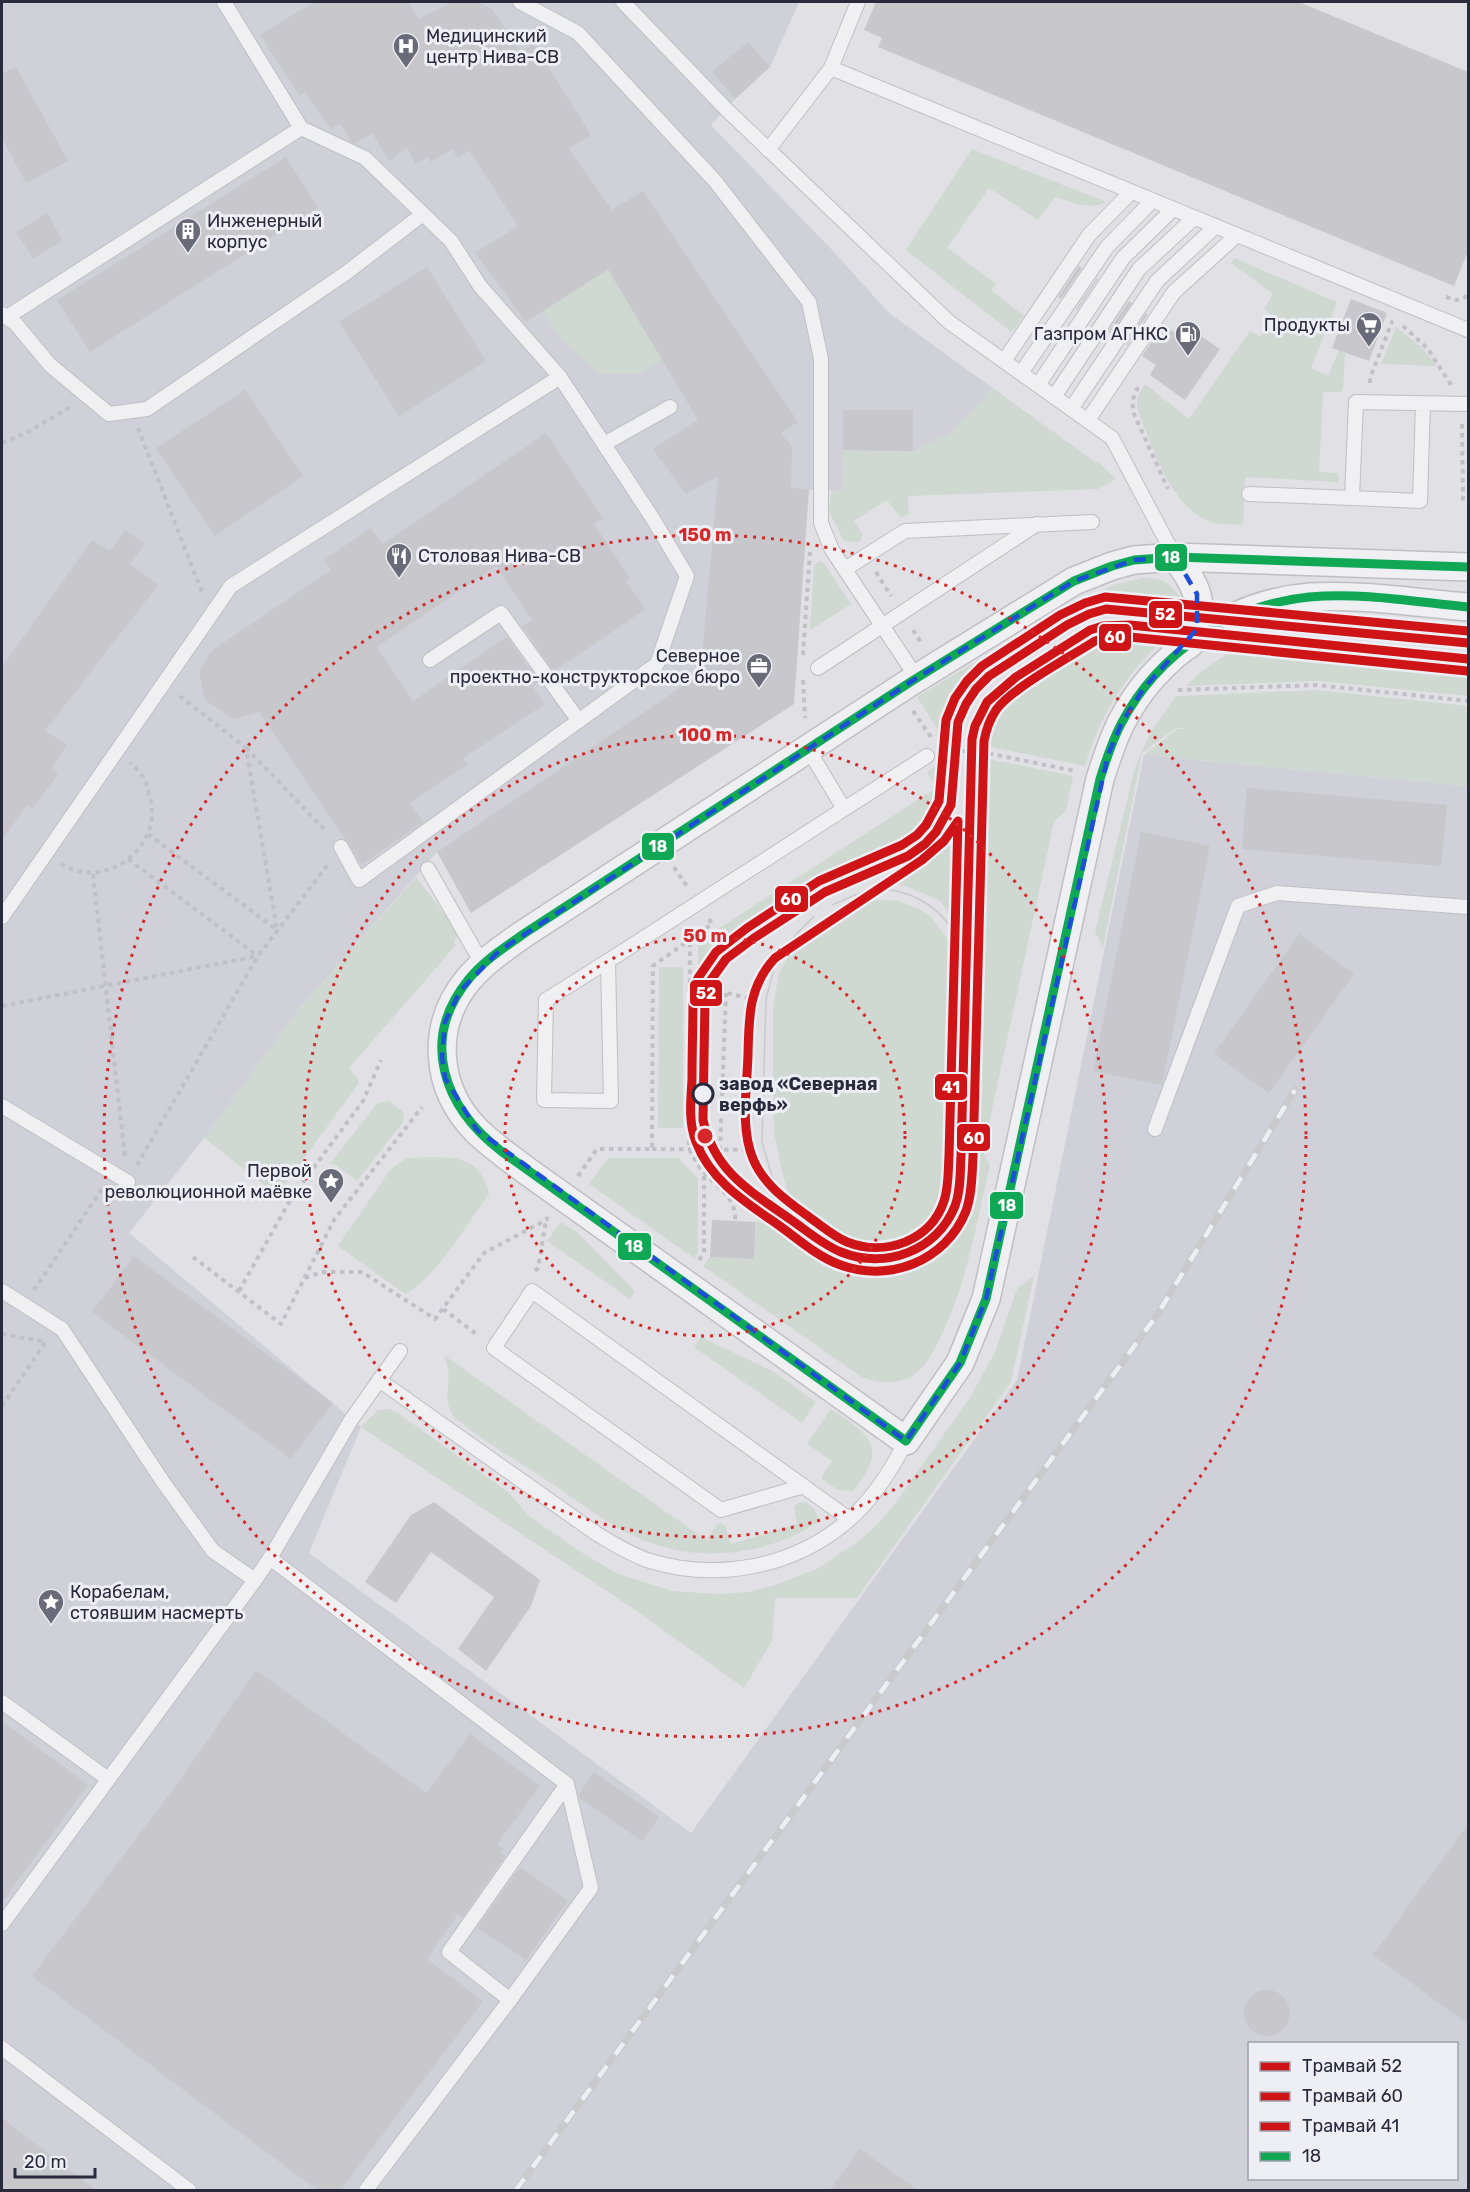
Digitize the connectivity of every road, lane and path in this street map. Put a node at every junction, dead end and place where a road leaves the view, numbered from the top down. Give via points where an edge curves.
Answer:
1 (224, 2) edge
2 (520, 2) edge
3 (623, 2) edge
4 (858, 2) edge
5 (831, 68) junction
6 (301, 128) junction
7 (768, 150) junction
8 (1131, 192) junction
9 (1152, 201) junction
10 (1173, 209) junction
11 (423, 214) junction
12 (1194, 218) junction
13 (1215, 226) junction
14 (1237, 235) junction
15 (1436, 293) dead end
16 (1468, 296) edge
17 (1408, 305) junction
18 (4, 315) edge
19 (1401, 324) junction
20 (1468, 330) edge
21 (1004, 361) junction
22 (1021, 373) junction
23 (560, 377) junction
24 (1142, 381) dead end
25 (1038, 385) junction
26 (86, 395) junction
27 (1054, 397) junction
28 (1369, 402) junction
29 (1423, 403) junction
30 (1463, 404) edge
31 (670, 407) dead end
32 (1071, 409) junction
33 (132, 411) junction
34 (1088, 420) junction
35 (2, 443) edge
36 (604, 444) junction
37 (1168, 489) dead end
38 (1249, 494) dead end
39 (1352, 498) junction
40 (1462, 501) dead end
41 (1092, 522) dead end
42 (1037, 524) junction
43 (829, 541) junction
44 (1175, 557) junction
45 (1468, 567) edge
46 (845, 568) junction
47 (1468, 608) edge
48 (211, 615) junction
49 (882, 625) junction
50 (1188, 645) junction
51 (430, 660) dead end
52 (802, 666) dead end
53 (818, 668) dead end
54 (803, 677) dead end
55 (917, 678) junction
56 (164, 683) junction
57 (1175, 690) dead end
58 (1468, 701) edge
59 (913, 711) dead end
60 (579, 721) junction
61 (806, 722) dead end
62 (933, 739) dead end
63 (246, 748) junction
64 (808, 749) junction
65 (933, 752) joint
66 (115, 753) junction
67 (1079, 772) dead end
68 (844, 809) junction
69 (148, 834) junction
70 (341, 847) junction
71 (45, 855) junction
72 (128, 859) junction
73 (672, 865) dead end
74 (428, 869) dead end
75 (93, 874) junction
76 (698, 903) junction
77 (1468, 907) edge
78 (2, 917) edge
79 (278, 930) junction
80 (690, 939) junction
81 (258, 956) junction
82 (608, 961) junction
83 (483, 965) junction
84 (689, 984) junction
85 (105, 986) junction
86 (726, 993) junction
87 (2, 1006) edge
88 (381, 1060) dead end
89 (2, 1106) edge
90 (422, 1107) dead end
91 (1155, 1129) dead end
92 (652, 1149) junction
93 (689, 1149) junction
94 (720, 1149) junction
95 (704, 1172) junction
96 (113, 1173) junction
97 (575, 1180) dead end
98 (128, 1182) junction
99 (552, 1211) dead end
100 (546, 1220) junction
101 (735, 1221) dead end
102 (194, 1257) dead end
103 (695, 1266) dead end
104 (304, 1278) junction
105 (2, 1291) edge
106 (238, 1291) junction
107 (532, 1291) junction
108 (24, 1305) junction
109 (443, 1309) junction
110 (46, 1342) dead end
111 (494, 1348) junction
112 (400, 1351) dead end
113 (379, 1380) junction
114 (2, 1406) edge
115 (906, 1441) junction
116 (804, 1486) junction
117 (849, 1519) junction
118 (270, 1558) junction
119 (255, 1580) junction
120 (2, 1702) edge
121 (108, 1779) junction
122 (567, 1784) junction
123 (2, 1924) edge
124 (510, 2000) junction
125 (2, 2048) edge
126 (189, 2190) edge
127 (366, 2190) edge

1 - 6 lane
2 - 43 lane via 578,33 715,181 809,302 821,359 821,523
3 - 7 lane
4 - 5 lane
5 - 7 lane
5 - 8 lane
6 - 11 lane via 365,158
6 - 18 lane
7 - 21 lane via 950,322
8 - 9 lane
8 - 21 lane via 1089,235
9 - 10 lane
9 - 22 lane via 1107,247
10 - 12 lane
10 - 25 lane via 1123,258
11 - 23 lane via 451,242 480,286
11 - 33 lane via 346,273 147,409
12 - 13 lane
12 - 27 lane via 1139,269
13 - 14 lane
13 - 32 lane via 1156,281
14 - 17 lane
14 - 34 lane via 1174,292
15 - 16 path via 1457,300
17 - 19 path
17 - 20 lane
18 - 26 lane via 50,365
19 - 28 path via 1392,322 1370,378
19 - 30 path via 1428,349
21 - 22 lane
22 - 25 lane
23 - 36 lane
23 - 48 lane via 231,586
24 - 37 path via 1134,392 1134,414
25 - 27 lane
26 - 33 lane via 109,414
26 - 35 path via 62,413
27 - 32 lane
28 - 29 lane
28 - 39 lane via 1356,402
29 - 30 lane
29 - 39 lane via 1420,501
30 - 40 path
31 - 36 lane
32 - 34 lane
33 - 48 path
34 - 44 lane via 1112,438
36 - 60 lane via 687,576 657,664
38 - 39 lane
41 - 42 lane
42 - 46 lane via 905,531
42 - 49 lane
43 - 46 lane
43 - 52 path via 810,552
44 - 45 street
44 - 50 street via 1191,578 1200,611 1197,629
44 - 55 street via 1123,563 1074,581
46 - 49 lane
47 - 50 street via 1336,597 1287,600 1231,619
48 - 56 lane
49 - 53 lane
49 - 55 lane
50 - 115 street via 1144,688 1122,722 1108,756 987,1299 960,1363
51 - 60 lane via 501,613
54 - 61 path
55 - 64 street
56 - 63 path
56 - 66 lane
57 - 58 path via 1317,686
59 - 62 path
60 - 70 lane via 359,880
63 - 70 path
63 - 79 path
64 - 68 lane
64 - 83 street via 525,933
65 - 67 path via 982,752
65 - 68 lane
66 - 69 path via 144,778 153,806
66 - 71 lane
68 - 76 lane
69 - 72 path via 137,853
69 - 79 path
70 - 79 path
71 - 75 path via 71,871
71 - 78 lane
72 - 75 path via 117,867
72 - 81 path
73 - 76 path
74 - 83 lane
75 - 85 path
76 - 80 path via 712,924
76 - 82 lane
77 - 91 lane via 1277,893 1238,906
79 - 81 path
80 - 84 path
80 - 92 path via 653,966
81 - 85 path
81 - 98 path
82 - 82 lane via 611,1101 544,1100 546,1000
83 - 115 street via 456,998 442,1039 451,1093 477,1130 527,1171
84 - 86 path
84 - 93 path
85 - 87 path
85 - 98 path
86 - 94 path
86 - 94 path via 752,999 750,1150
88 - 106 path via 363,1101 292,1197
89 - 96 lane
90 - 104 path via 334,1220
92 - 93 path
92 - 97 path via 597,1149
93 - 94 path
93 - 95 path
95 - 101 path via 732,1202
95 - 103 path via 704,1253
96 - 98 lane
96 - 108 path
99 - 100 path
100 - 107 path
100 - 109 path via 484,1253
102 - 106 path
104 - 106 path via 281,1324
104 - 109 path via 322,1272 362,1272 435,1319
105 - 108 lane
107 - 111 lane
107 - 116 lane
108 - 119 lane via 62,1329 213,1551
109 - 111 path
110 - 114 path
111 - 116 lane via 721,1510
112 - 113 lane
113 - 117 lane via 597,1534 650,1561 698,1570 742,1569 807,1548
113 - 118 lane
115 - 117 lane via 868,1500
116 - 117 lane
118 - 119 lane
118 - 122 lane
119 - 121 lane
120 - 121 lane
121 - 123 lane
122 - 124 lane via 591,1888
122 - 124 lane via 448,1952
124 - 127 lane
125 - 126 lane

